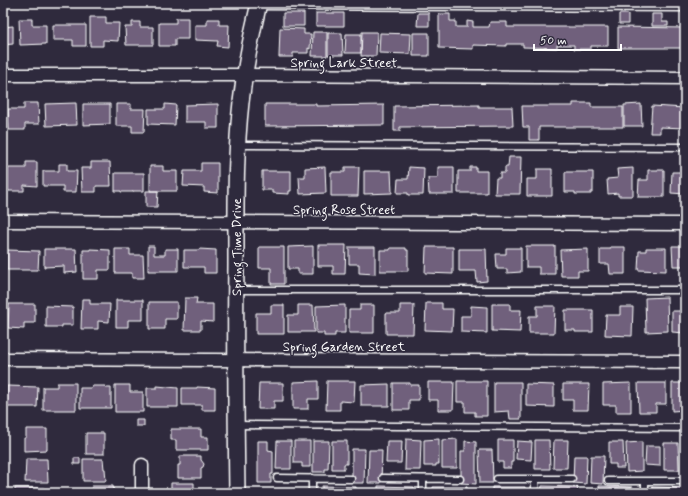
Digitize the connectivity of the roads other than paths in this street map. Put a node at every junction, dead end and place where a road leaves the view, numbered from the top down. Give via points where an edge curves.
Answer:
1 (258, 5) edge
2 (685, 8) edge
3 (3, 75) edge
4 (244, 75) junction
5 (685, 78) edge
6 (238, 145) junction
7 (685, 146) edge
8 (3, 221) edge
9 (236, 222) junction
10 (685, 224) edge
11 (236, 290) junction
12 (685, 290) edge
13 (3, 358) edge
14 (236, 359) junction
15 (685, 362) edge
16 (236, 425) junction
17 (685, 428) edge
18 (142, 465) dead end
19 (277, 478) dead end
20 (312, 478) junction
21 (383, 478) dead end
22 (351, 479) dead end
23 (423, 479) junction
24 (460, 479) dead end
25 (497, 479) dead end
26 (535, 479) junction
27 (572, 479) dead end
28 (608, 481) dead end
29 (645, 481) junction
30 (683, 481) dead end
31 (142, 493) edge
32 (237, 493) edge
33 (312, 493) edge
34 (423, 493) edge
35 (535, 493) edge
36 (645, 493) edge

1 - 2 lane
1 - 4 street, Spring Time Drive
3 - 4 street, Spring Lark Street
4 - 5 street, Spring Lark Street
4 - 6 street, Spring Time Drive
6 - 7 lane
6 - 9 street, Spring Time Drive
8 - 9 street, Spring Rose Street
9 - 10 street, Spring Rose Street
9 - 11 street, Spring Time Drive
11 - 12 lane
11 - 14 street, Spring Time Drive
13 - 14 street, Spring Garden Street
14 - 15 street, Spring Garden Street
14 - 16 street, Spring Time Drive
16 - 17 lane
16 - 32 street, Spring Time Drive
18 - 31 street
19 - 20 lane
20 - 22 lane
20 - 33 lane
21 - 23 lane
23 - 24 lane
23 - 34 lane
25 - 26 lane
26 - 27 lane
26 - 35 lane
28 - 29 lane
29 - 30 lane
29 - 36 lane

